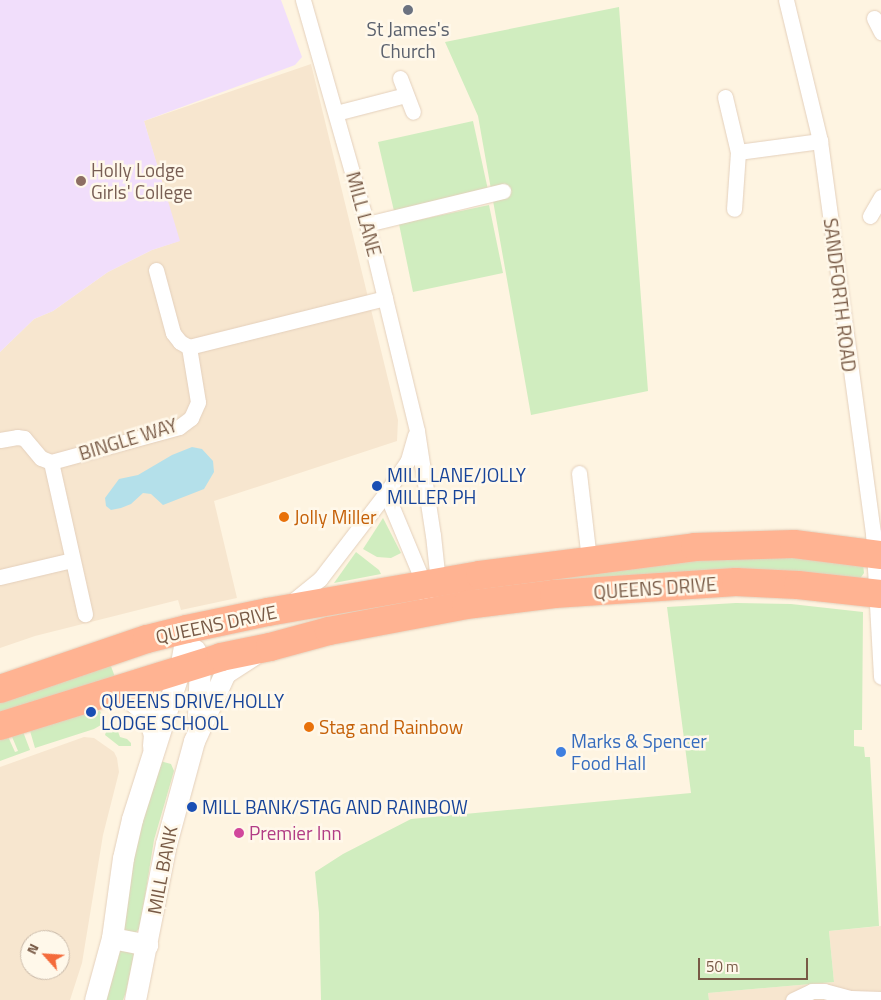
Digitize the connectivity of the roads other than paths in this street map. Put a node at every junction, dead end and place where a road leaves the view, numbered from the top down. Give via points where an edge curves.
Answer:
1 (303, 0) edge
2 (786, 0) edge
3 (400, 78) dead end
4 (406, 95) junction
5 (725, 97) dead end
6 (413, 112) dead end
7 (336, 113) junction
8 (820, 141) junction
9 (738, 152) junction
10 (503, 191) dead end
11 (881, 197) edge
12 (734, 209) dead end
13 (870, 216) dead end
14 (367, 224) junction
15 (156, 270) dead end
16 (385, 298) junction
17 (189, 347) junction
18 (416, 431) junction
19 (0, 440) edge
20 (51, 462) junction
21 (579, 473) dead end
22 (386, 493) junction
23 (878, 554) edge
24 (72, 560) junction
25 (589, 560) junction
26 (0, 577) edge
27 (431, 583) junction
28 (392, 590) junction
29 (878, 594) edge
30 (282, 610) junction
31 (429, 611) junction
32 (86, 614) dead end
33 (187, 629) junction
34 (270, 647) junction
35 (190, 665) junction
36 (881, 677) edge
37 (0, 689) edge
38 (112, 690) junction
39 (0, 726) edge
40 (194, 741) junction
41 (153, 756) junction
42 (112, 938) junction
43 (147, 945) junction
44 (881, 999) edge
45 (95, 1000) edge
46 (135, 1000) edge
47 (793, 1000) edge

1 - 7 street, MILL LANE
2 - 8 street, SANDFORTH ROAD
3 - 4 street
4 - 6 street
4 - 7 street
5 - 9 street
7 - 14 street, MILL LANE
8 - 9 street
8 - 23 street, SANDFORTH ROAD
9 - 12 street
10 - 14 street
11 - 13 street
14 - 16 street, MILL LANE
15 - 17 street via 172,333
16 - 17 street
16 - 18 street, MILL LANE
17 - 20 street, BINGLE WAY via 198,402 192,418 179,427
18 - 22 street, MILL LANE via 408,460
18 - 27 street, MILL LANE
19 - 20 street via 24,438 41,458
20 - 24 street
21 - 25 street
22 - 27 street, MILL LANE
22 - 30 street, MILL LANE via 320,579
23 - 25 highway, QUEENS DRIVE via 794,544 695,547
23 - 29 street, SANDFORTH ROAD
24 - 26 street
24 - 32 street
25 - 27 highway, QUEENS DRIVE
27 - 28 highway, QUEENS DRIVE
27 - 31 street, MILL LANE
28 - 30 highway, QUEENS DRIVE
28 - 31 highway via 414,598
29 - 31 highway, QUEENS DRIVE via 798,584 736,582 554,594
29 - 36 street, SANDFORTH ROAD
30 - 33 highway, QUEENS DRIVE
31 - 34 highway, QUEENS DRIVE via 329,631
33 - 35 street, MILL BANK
33 - 37 highway, QUEENS DRIVE via 147,639
34 - 35 highway, QUEENS DRIVE
34 - 40 street, MILL BANK via 242,660 225,673
35 - 38 highway, QUEENS DRIVE
35 - 40 street, MILL BANK via 200,705
35 - 41 street, MILL BANK
38 - 39 highway, QUEENS DRIVE
38 - 41 street, MILL BANK via 138,705 149,719 154,734
40 - 43 street, MILL BANK via 166,844
41 - 42 street, MILL BANK via 132,819
42 - 43 street
42 - 45 street, MILL BANK
43 - 46 street, MILL BANK
44 - 47 street via 812,991

